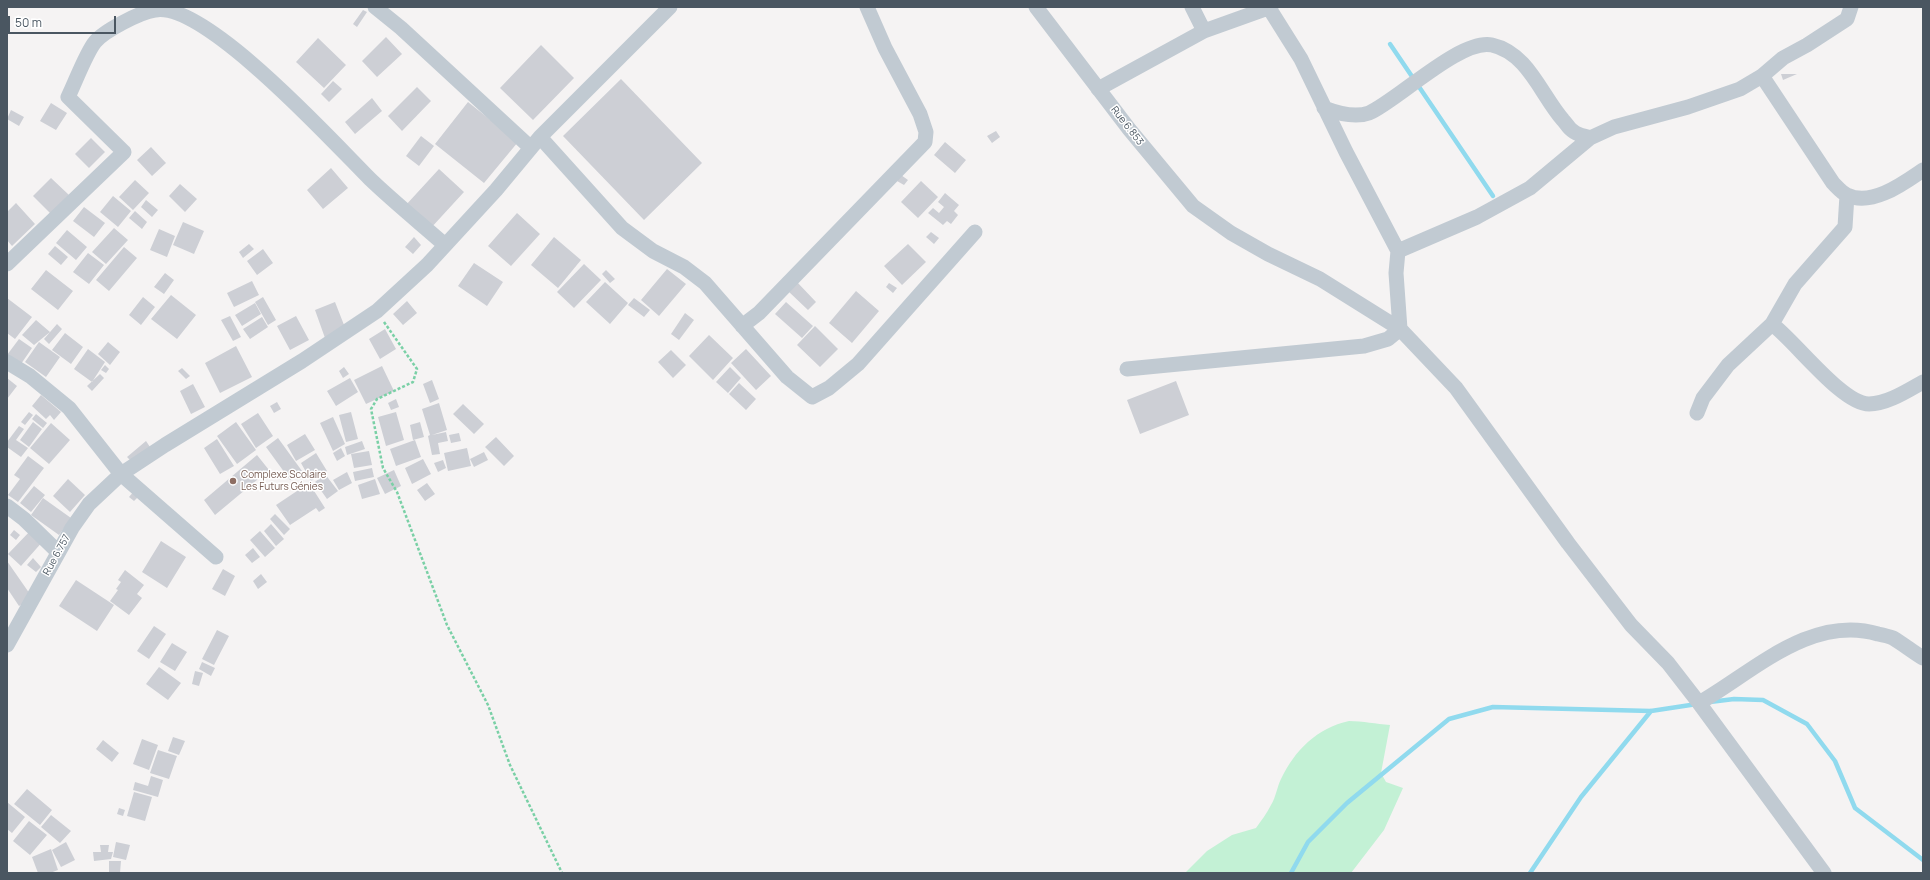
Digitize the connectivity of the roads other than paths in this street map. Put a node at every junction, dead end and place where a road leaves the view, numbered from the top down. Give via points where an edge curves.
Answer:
1 (375, 7) edge
2 (670, 7) edge
3 (867, 7) edge
4 (1036, 7) edge
5 (1192, 7) edge
6 (1851, 7) edge
7 (1270, 8) edge
8 (1204, 30) junction
9 (1762, 76) junction
10 (1098, 89) junction
11 (1324, 108) junction
12 (1590, 138) junction
13 (536, 142) junction
14 (1923, 170) edge
15 (1847, 195) junction
16 (975, 232) dead end
17 (445, 245) junction
18 (1398, 251) junction
19 (7, 264) edge
20 (1772, 324) junction
21 (742, 326) junction
22 (1400, 329) junction
23 (7, 362) edge
24 (1127, 369) dead end
25 (1923, 382) edge
26 (1697, 414) dead end
27 (121, 474) junction
28 (7, 506) edge
29 (58, 552) junction
30 (216, 558) dead end
31 (7, 646) edge
32 (1923, 658) edge
33 (1699, 703) junction
34 (1824, 873) edge

1 - 13 street
2 - 13 street, Rue 6.757
3 - 21 street via 885,48 920,114 926,132 924,142 759,313
4 - 10 street, Rue 6.853
5 - 8 street
6 - 9 street via 1847,19 1783,58
7 - 8 street
7 - 11 street via 1301,59
8 - 10 street
9 - 12 street via 1718,98 1614,127
9 - 15 street via 1833,183
10 - 22 street, Rue 6.853 via 1193,206 1231,233 1320,279
11 - 12 street via 1349,115 1368,113 1450,58 1478,44 1490,44 1526,66 1557,113 1573,132
11 - 18 street
12 - 18 street via 1530,188 1478,217
13 - 17 street, Rue 6.757
13 - 21 street via 622,228 653,251 684,267 705,283
14 - 15 street via 1884,194 1861,198
15 - 20 street via 1845,227 1795,284
16 - 21 street via 858,364 829,388 812,398 787,377
17 - 19 street via 371,179 265,73 202,26 175,12 156,10 129,18 95,42 68,96 124,152
17 - 27 street, Rue 6.757 via 377,311
18 - 22 street via 1396,274
20 - 25 street via 1786,334 1840,389 1856,400 1868,404 1887,400
20 - 26 street via 1728,365 1703,398
22 - 24 street via 1388,339 1364,346
22 - 33 street, Rue 6.853 via 1456,388 1568,544 1632,625 1668,663
23 - 27 street via 30,376 69,408
27 - 29 street, Rue 6.757 via 89,504
27 - 30 street
28 - 29 street
29 - 31 street, Rue 6.757
32 - 33 street via 1892,638 1864,629 1831,630 1802,640
33 - 34 street, Rue 6.853

